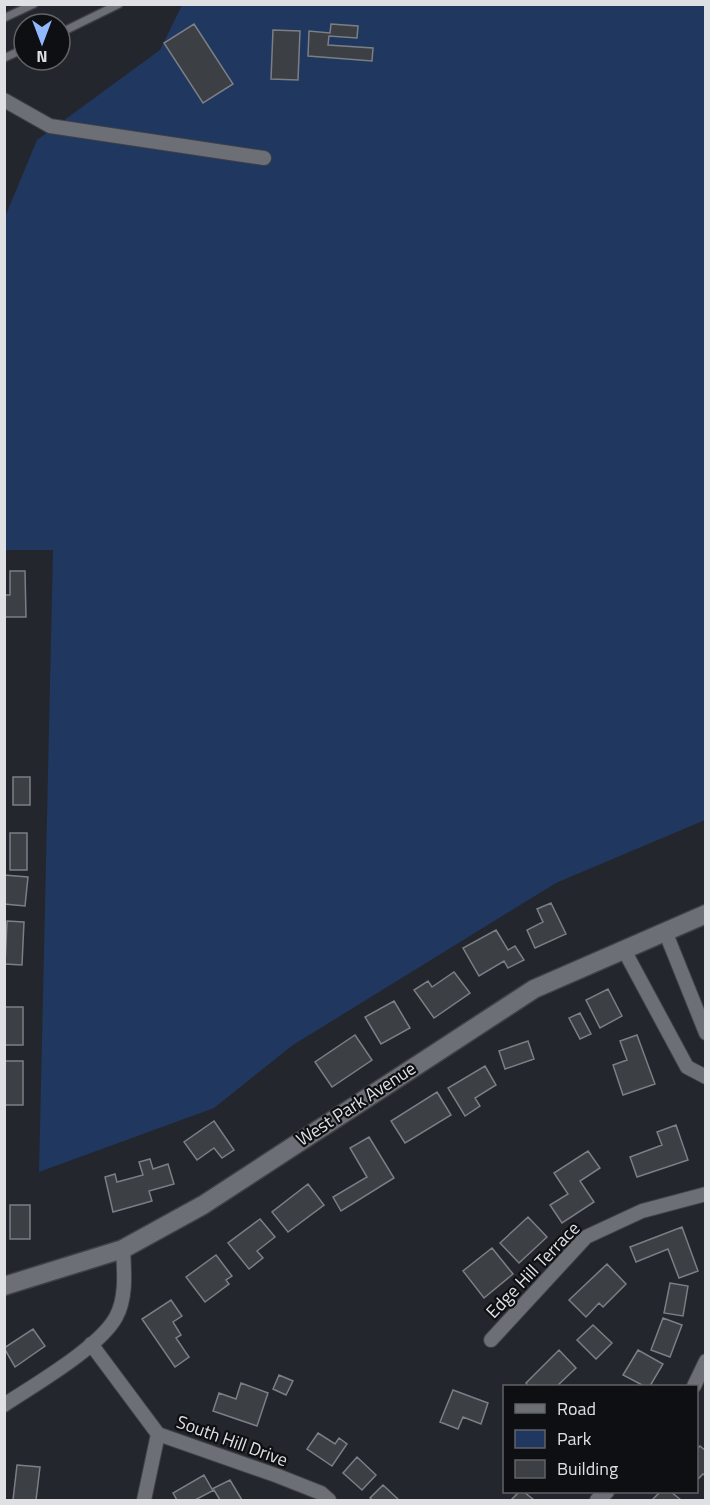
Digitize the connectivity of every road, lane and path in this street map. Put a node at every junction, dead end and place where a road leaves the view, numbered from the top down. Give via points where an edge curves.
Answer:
1 (34, 4) edge
2 (119, 4) edge
3 (4, 18) edge
4 (72, 27) edge
5 (4, 99) edge
6 (264, 158) dead end
7 (705, 914) edge
8 (665, 931) junction
9 (624, 950) junction
10 (705, 1033) edge
11 (705, 1077) edge
12 (705, 1194) edge
13 (123, 1249) junction
14 (4, 1286) edge
15 (490, 1340) dead end
16 (91, 1344) junction
17 (705, 1360) edge
18 (694, 1385) edge
19 (4, 1405) edge
20 (158, 1434) junction
21 (144, 1500) edge
22 (329, 1500) edge

1 - 3 lane
2 - 4 lane
5 - 6 street via 50,126
7 - 8 street, West Park Avenue
8 - 9 street, West Park Avenue
8 - 10 street
9 - 11 street via 687,1067
9 - 13 street, West Park Avenue via 534,989 202,1205
12 - 15 street, Edge Hill Terrace via 642,1211 586,1237
13 - 14 street, West Park Avenue
13 - 16 street via 123,1294 116,1317
16 - 19 street
16 - 20 street, South Hill Drive
17 - 18 street
20 - 21 street
20 - 22 street, South Hill Drive via 278,1476

